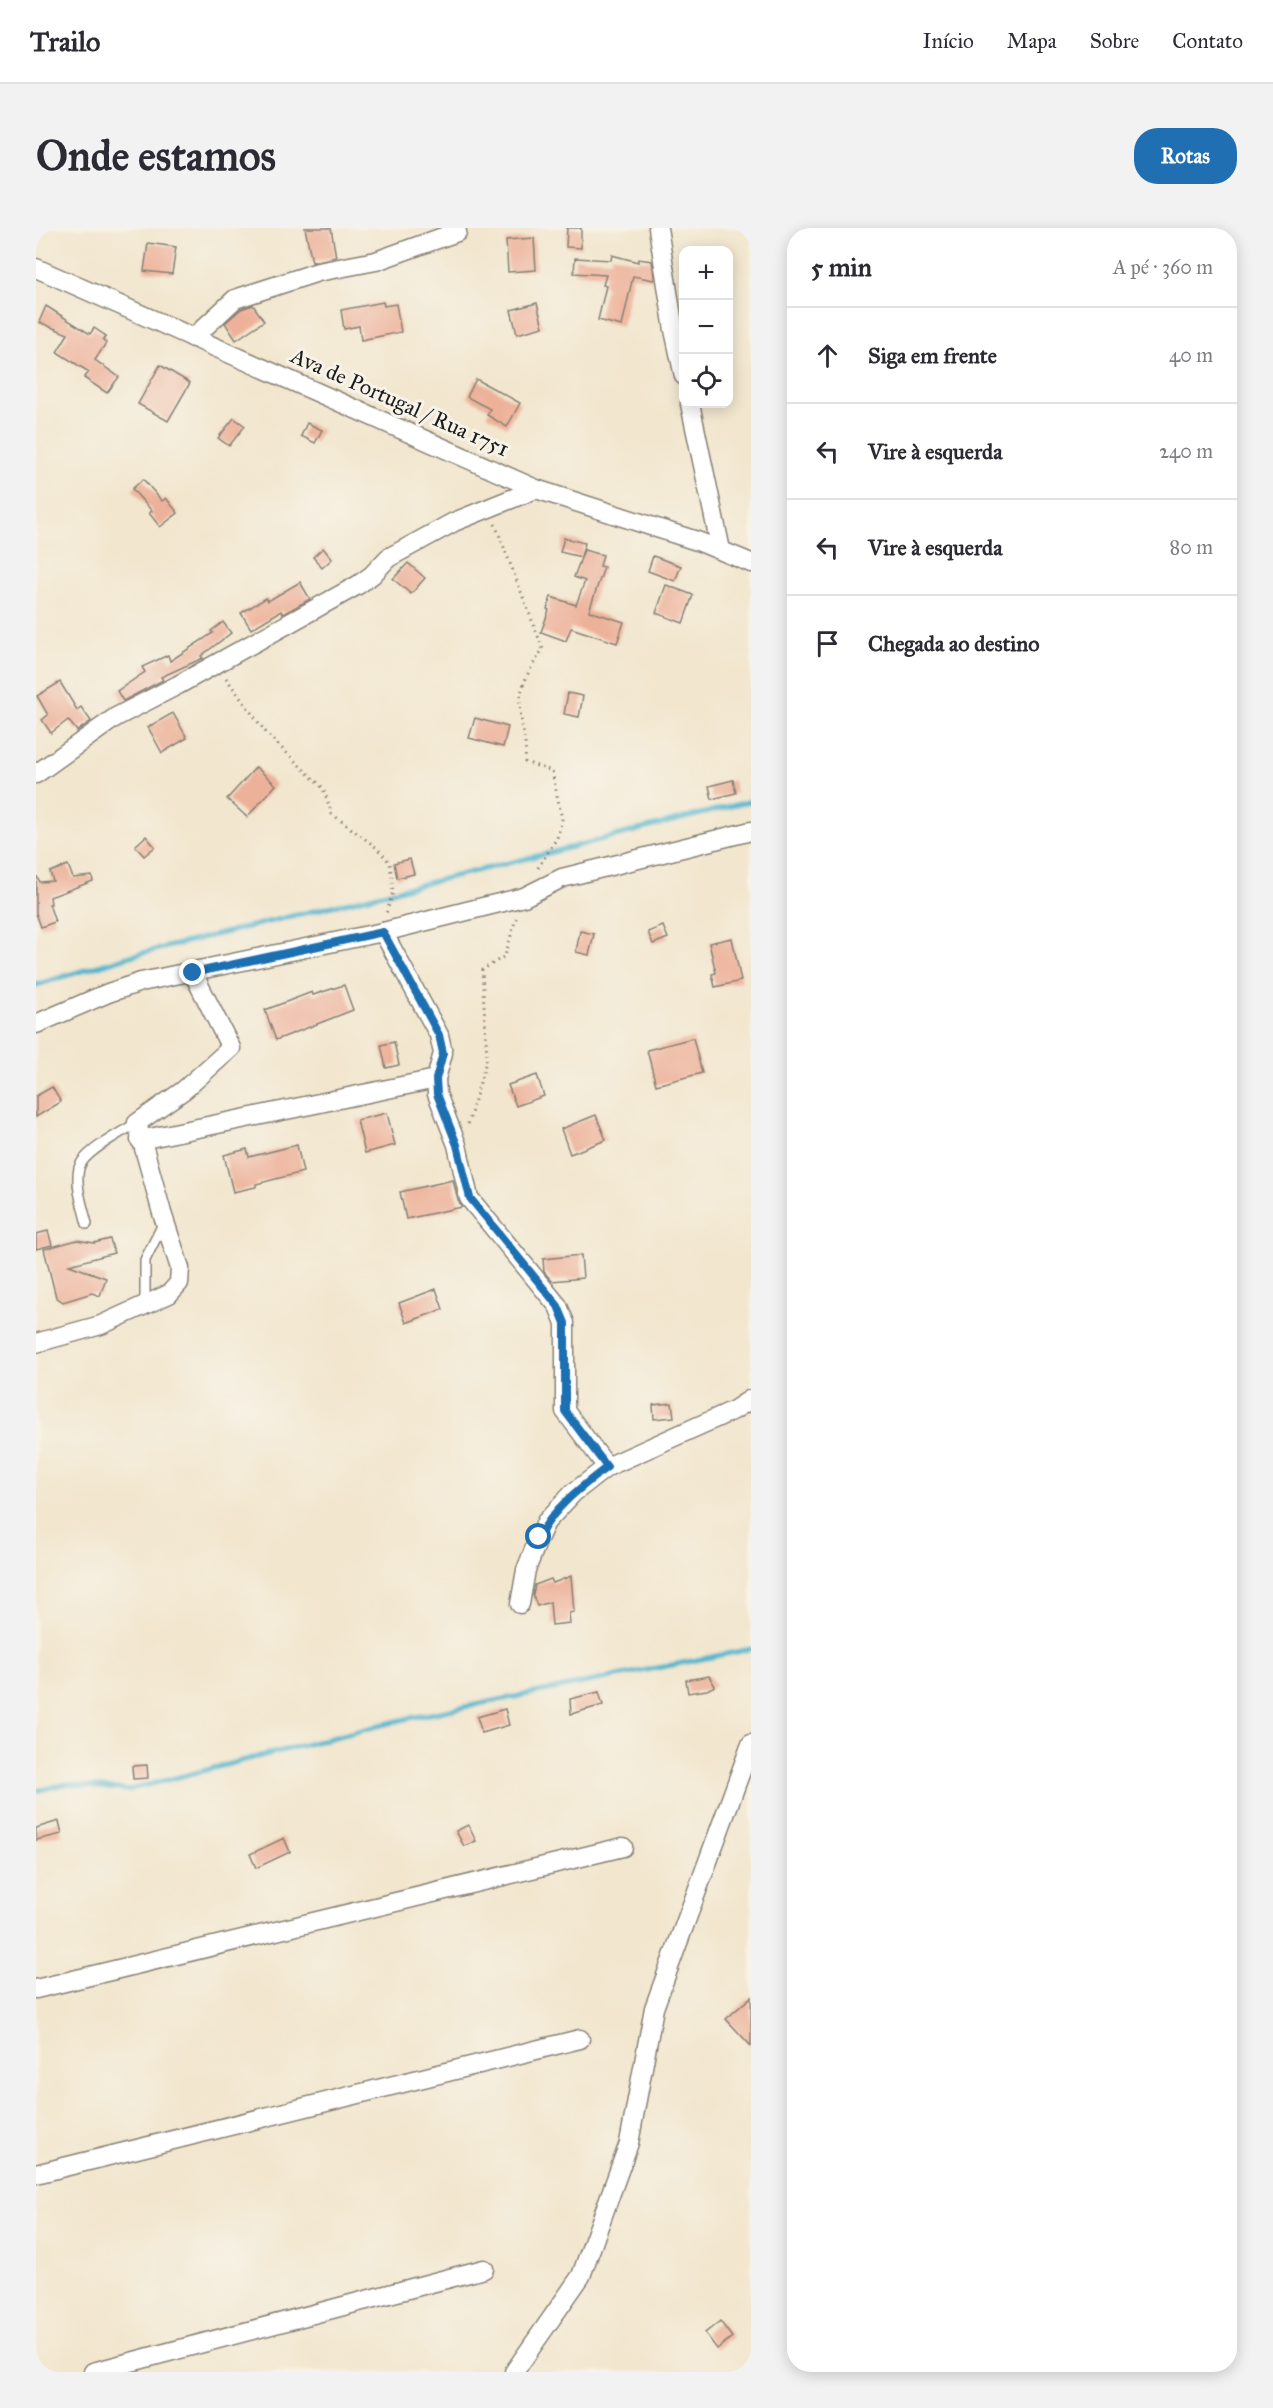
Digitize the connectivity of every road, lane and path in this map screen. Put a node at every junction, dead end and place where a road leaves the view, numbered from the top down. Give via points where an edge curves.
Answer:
1 (658, 228) edge
2 (457, 232) dead end
3 (36, 268) edge
4 (193, 338) junction
5 (679, 354) edge
6 (691, 408) edge
7 (536, 489) junction
8 (489, 508) junction
9 (722, 550) junction
10 (751, 563) edge
11 (216, 664) junction
12 (36, 774) edge
13 (751, 831) edge
14 (536, 872) dead end
15 (522, 898) junction
16 (383, 932) junction
17 (193, 973) junction
18 (36, 1024) edge
19 (436, 1079) junction
20 (139, 1131) junction
21 (459, 1154) junction
22 (164, 1222) junction
23 (87, 1224) dead end
24 (145, 1304) junction
25 (36, 1343) edge
26 (751, 1399) edge
27 (607, 1467) junction
28 (520, 1604) dead end
29 (751, 1744) edge
30 (623, 1847) dead end
31 (36, 1989) edge
32 (580, 2039) dead end
33 (36, 2175) edge
34 (484, 2269) dead end
35 (93, 2372) edge
36 (514, 2372) edge

1 - 5 street
2 - 4 street via 376,261 318,272 235,299
3 - 4 street, Ava de Portugal / Rua 1751
4 - 7 street, Ava de Portugal / Rua 1751
6 - 9 street
7 - 8 street
7 - 9 street, Ava de Portugal / Rua 1751
8 - 11 street via 388,558 358,585
8 - 14 path via 543,649 527,673 520,708 527,744 525,762 552,771 562,819 557,838
9 - 10 street, Ava de Portugal / Rua 1751
11 - 12 street via 116,717
11 - 16 path via 267,734 323,788 332,814 390,863 393,892
13 - 15 street via 562,878
15 - 16 street
15 - 21 path via 506,956 482,970 487,1058
16 - 17 street
16 - 19 street via 439,1035 443,1053
17 - 18 street via 141,982
17 - 20 street via 231,1048
19 - 20 street
19 - 21 street via 437,1094
20 - 22 street
20 - 23 lane via 89,1154 79,1168 78,1183
21 - 27 street via 474,1206 558,1306 565,1323 565,1411
22 - 24 lane via 145,1260
22 - 24 street via 180,1268 179,1283 169,1294
24 - 25 street via 100,1325
26 - 27 street
27 - 28 street via 573,1493 546,1522 526,1570
29 - 36 street via 654,2008 629,2143 581,2276
30 - 31 street
32 - 33 street
34 - 35 street

